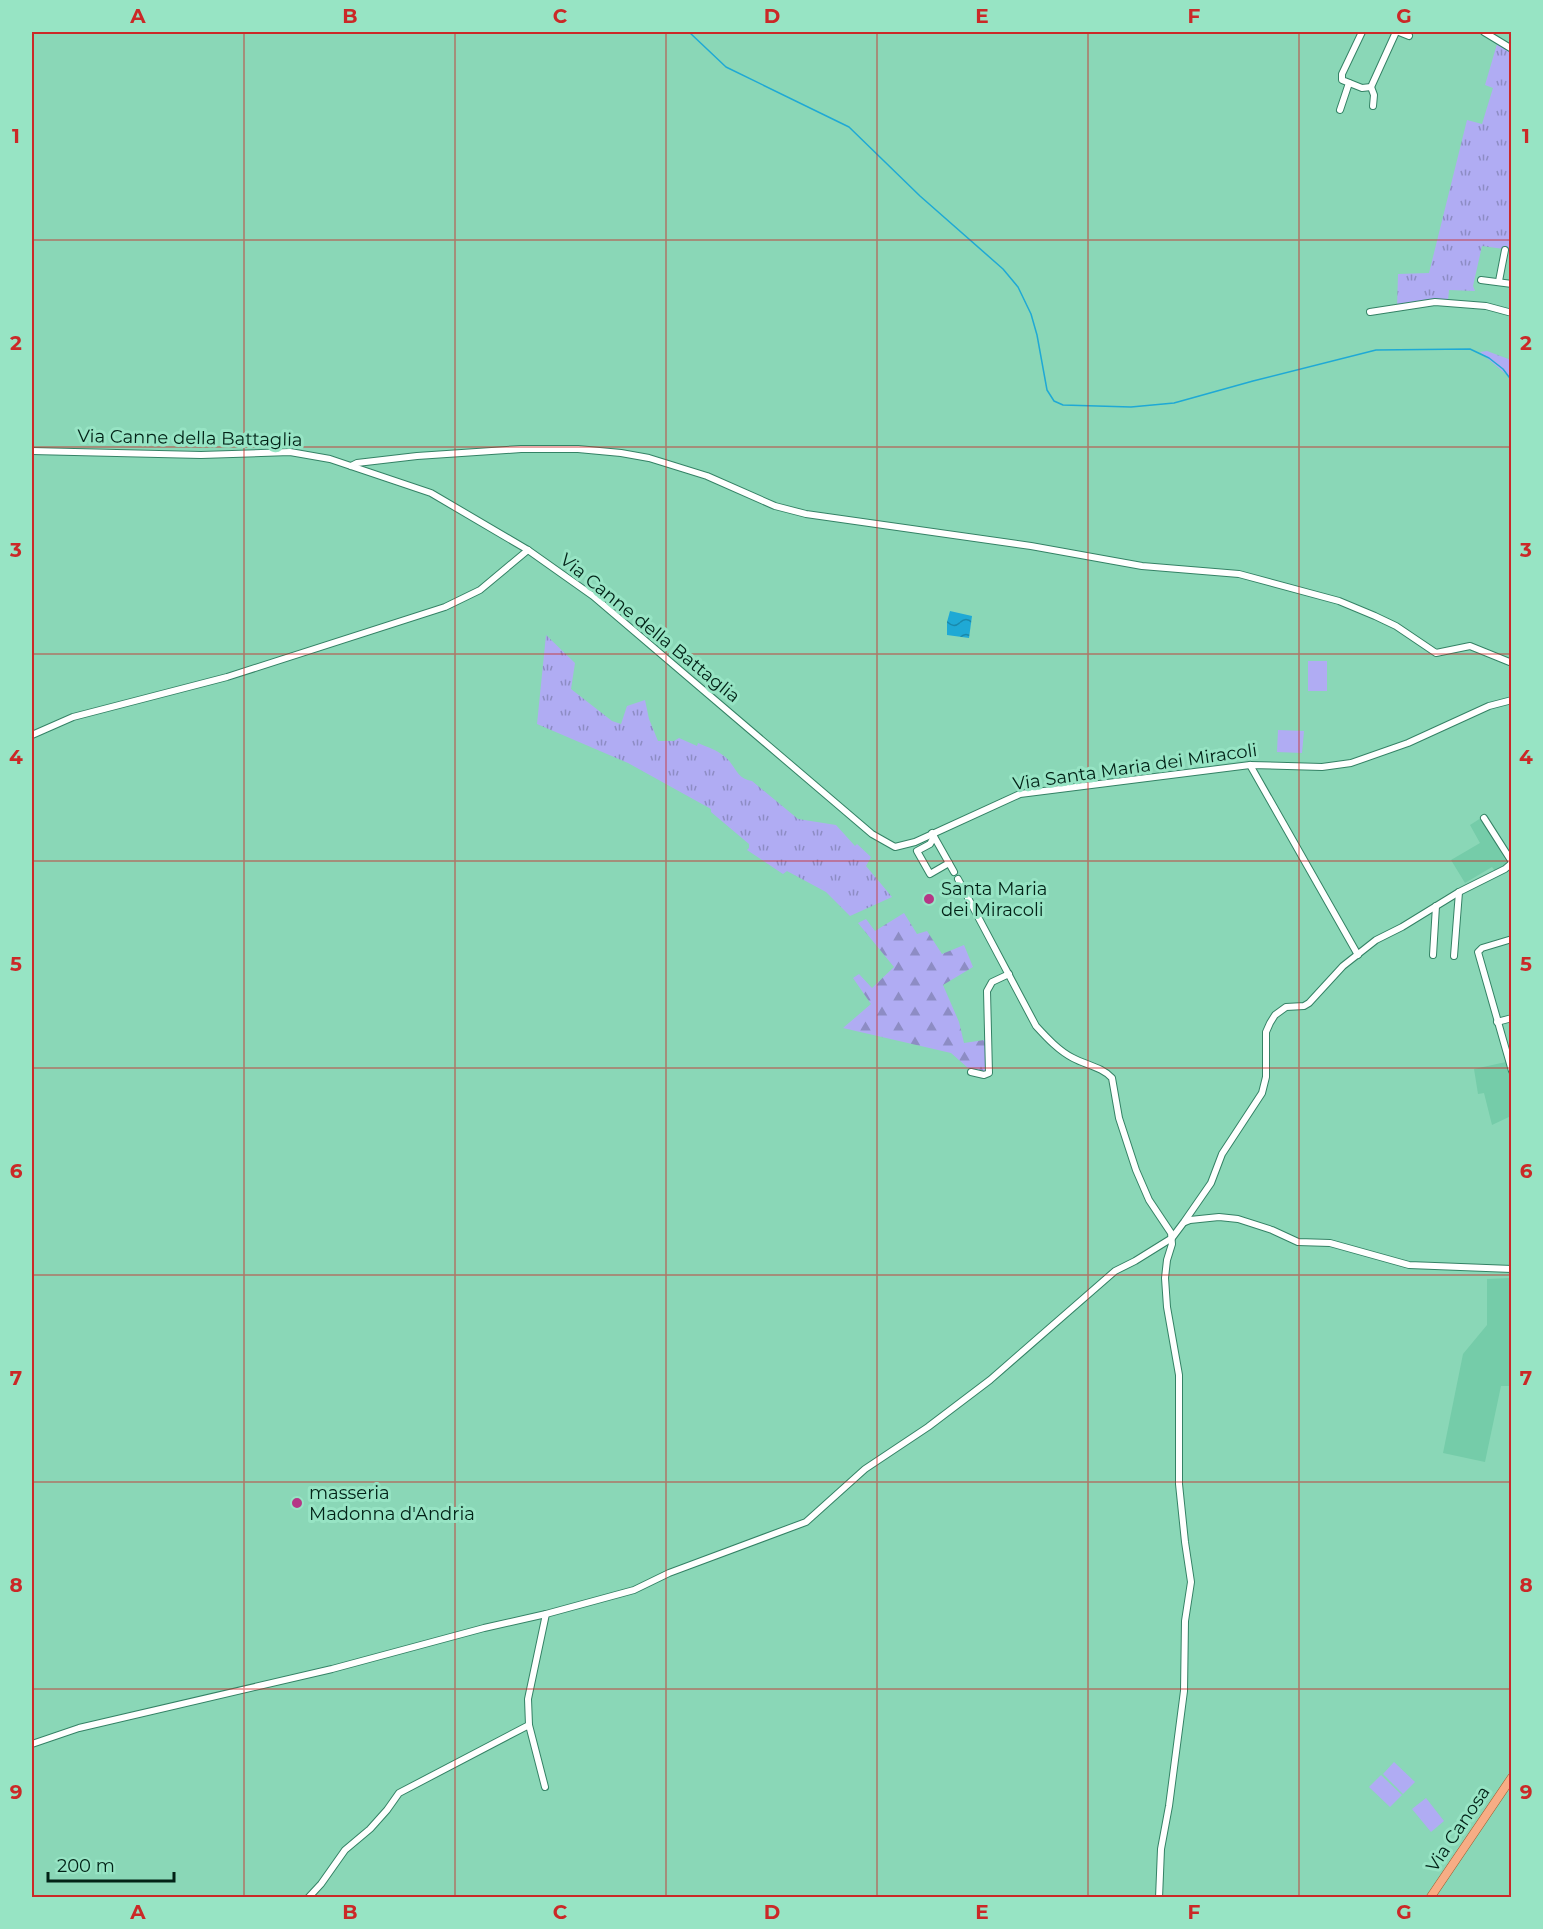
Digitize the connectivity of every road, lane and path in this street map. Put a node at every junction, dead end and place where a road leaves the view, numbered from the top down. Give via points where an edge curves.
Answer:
1 (1362, 32) edge
2 (1398, 32) edge
3 (1485, 32) edge
4 (1409, 36) dead end
5 (1512, 49) edge
6 (1349, 83) junction
7 (1371, 87) junction
8 (1372, 106) dead end
9 (1340, 110) dead end
10 (1504, 250) dead end
11 (1481, 280) dead end
12 (1499, 281) junction
13 (1512, 284) edge
14 (1370, 312) dead end
15 (1512, 313) edge
16 (32, 451) edge
17 (351, 466) junction
18 (528, 550) junction
19 (1512, 663) edge
20 (1512, 700) edge
21 (32, 735) edge
22 (1250, 765) junction
23 (1484, 818) dead end
24 (933, 835) junction
25 (904, 846) joint
26 (949, 863) junction
27 (1512, 863) edge
28 (1459, 892) junction
29 (1436, 906) junction
30 (1512, 939) edge
31 (1358, 954) junction
32 (1433, 955) dead end
33 (1454, 956) dead end
34 (1009, 974) junction
35 (1512, 1018) edge
36 (1497, 1022) junction
37 (1512, 1071) edge
38 (971, 1072) dead end
39 (1184, 1222) junction
40 (1172, 1238) junction
41 (1512, 1269) edge
42 (546, 1614) junction
43 (529, 1725) junction
44 (32, 1744) edge
45 (1512, 1777) edge
46 (545, 1786) dead end
47 (1430, 1897) edge
48 (308, 1898) edge
49 (1159, 1898) edge

1 - 6 street via 1342,74 1342,80
2 - 4 street
2 - 7 street
3 - 5 street
6 - 7 street
6 - 9 street
7 - 8 street
10 - 12 street
11 - 12 street
12 - 13 street
14 - 15 street via 1435,302 1486,306
16 - 17 street, Via Canne della Battaglia via 290,452
17 - 18 street, Via Canne della Battaglia via 431,493
17 - 19 street via 494,450 621,453 707,476 796,512 1142,566 1239,574 1339,601 1396,626 1436,653 1470,646
18 - 21 street via 480,590 445,608 227,677 73,717
18 - 25 street, Via Canne della Battaglia via 593,596 872,834 895,848
20 - 22 street, Via Santa Maria dei Miracoli via 1351,763 1322,767
22 - 24 street, Via Santa Maria dei Miracoli via 1020,794
22 - 31 street
23 - 27 street
24 - 25 street, Via Santa Maria dei Miracoli
24 - 26 street
24 - 26 street via 930,844 917,851 930,874
26 - 34 street
27 - 28 street
28 - 29 street
28 - 33 street
29 - 31 street via 1376,939
29 - 32 street
30 - 36 street via 1478,952
31 - 39 street via 1309,1003 1286,1007 1275,1015 1266,1032 1262,1094
34 - 38 street via 992,982 987,991 989,1073
34 - 40 street via 1028,1013 1047,1038 1072,1058 1112,1078 1119,1118 1136,1170
35 - 36 street
36 - 37 street
39 - 40 street
39 - 41 street via 1219,1217 1238,1219 1298,1242 1330,1243 1409,1265
40 - 42 street via 1102,1280 990,1380 865,1469 806,1522 634,1590
40 - 49 street via 1165,1278 1179,1375 1179,1484 1191,1582 1185,1621 1184,1691 1161,1849
42 - 43 street via 528,1700
42 - 44 street via 79,1728
43 - 46 street
43 - 48 street via 399,1793 376,1822 345,1850
45 - 47 main road, Via Canosa

